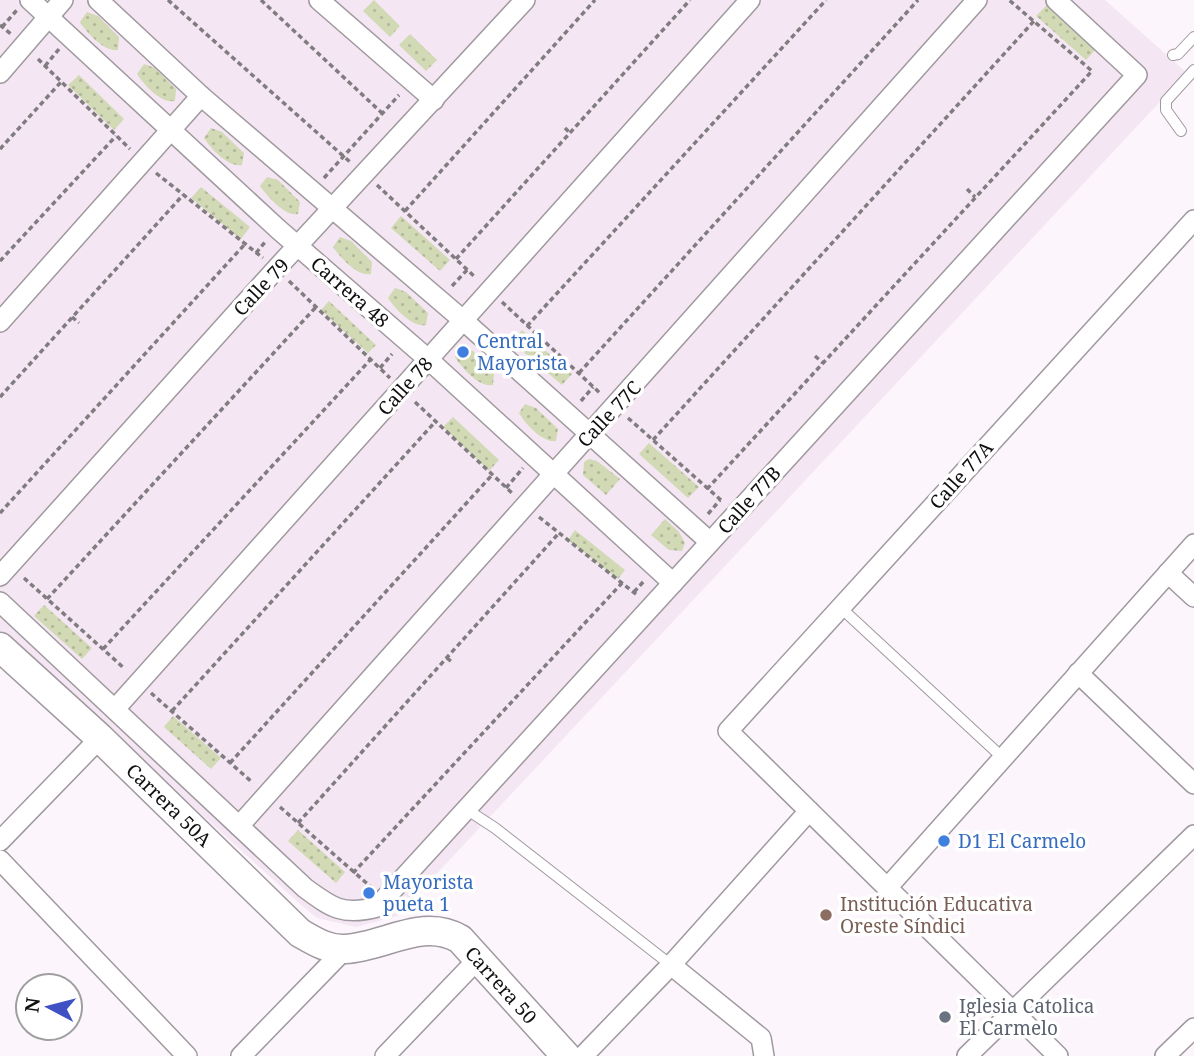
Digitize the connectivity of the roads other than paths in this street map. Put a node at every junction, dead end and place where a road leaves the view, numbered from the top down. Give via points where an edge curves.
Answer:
1 (63, 0) edge
2 (98, 0) edge
3 (319, 0) edge
4 (525, 0) edge
5 (750, 0) edge
6 (977, 0) edge
7 (1056, 0) edge
8 (24, 4) edge
9 (49, 17) junction
10 (1194, 37) edge
11 (1172, 55) dead end
12 (1194, 70) edge
13 (0, 73) edge
14 (201, 96) junction
15 (434, 100) junction
16 (170, 131) junction
17 (1181, 131) dead end
18 (332, 211) junction
19 (1194, 220) edge
20 (298, 248) junction
21 (464, 321) junction
22 (0, 322) edge
23 (429, 360) junction
24 (590, 434) junction
25 (554, 474) junction
26 (710, 542) junction
27 (1194, 544) edge
28 (5, 571) edge
29 (1168, 573) junction
30 (673, 583) junction
31 (1194, 597) edge
32 (0, 602) edge
33 (840, 607) junction
34 (0, 647) edge
35 (1079, 673) junction
36 (115, 709) junction
37 (100, 738) junction
38 (1003, 758) junction
39 (1194, 784) edge
40 (466, 809) junction
41 (809, 811) junction
42 (239, 826) junction
43 (1194, 835) edge
44 (0, 841) edge
45 (0, 860) edge
46 (887, 887) junction
47 (345, 949) junction
48 (477, 960) junction
49 (671, 965) junction
50 (1014, 1013) junction
51 (1194, 1028) edge
52 (187, 1056) edge
53 (241, 1056) edge
54 (385, 1056) edge
55 (566, 1056) edge
56 (583, 1056) edge
57 (764, 1056) edge
58 (967, 1056) edge
59 (1058, 1056) edge
60 (1165, 1056) edge

1 - 9 street
2 - 14 street
3 - 15 street
4 - 15 street, Calle 79
5 - 21 street, Calle 78
6 - 24 street, Calle 77C
7 - 26 street, Calle 77B via 1137,75
8 - 9 street, Carrera 48
9 - 13 street
9 - 16 street, Carrera 48
10 - 11 lane
12 - 17 lane via 1166,101 1166,110
14 - 16 street
14 - 18 street
15 - 18 street, Calle 79
16 - 20 street, Carrera 48
16 - 22 street
18 - 20 street, Calle 79
18 - 21 street
19 - 33 street, Calle 77A
20 - 23 street, Carrera 48
20 - 28 street, Calle 79
21 - 23 street, Calle 78
21 - 24 street
23 - 25 street, Carrera 48
23 - 36 street, Calle 78
24 - 25 street, Calle 77C
24 - 26 street
25 - 30 street, Carrera 48
25 - 42 street, Calle 77C
26 - 30 street, Calle 77B
27 - 29 street
29 - 31 street
29 - 35 street
30 - 40 street, Calle 77B
32 - 36 street
33 - 38 lane
33 - 41 street, Calle 77A via 728,731
34 - 37 street, Carrera 50A
35 - 38 street
35 - 39 street
36 - 42 street
37 - 44 street
37 - 47 street, Carrera 50A via 300,933 320,945
38 - 46 street
40 - 42 street, Calle 77B via 377,907 354,913 330,907 313,895
40 - 49 lane
41 - 46 street
41 - 49 street
43 - 50 street
45 - 52 street
46 - 50 street
47 - 48 street, Carrera 50 via 429,930 460,939
47 - 53 street
48 - 54 street
48 - 55 street, Carrera 50
49 - 56 street
49 - 57 street via 761,1038
50 - 58 street
50 - 59 street
51 - 60 street

